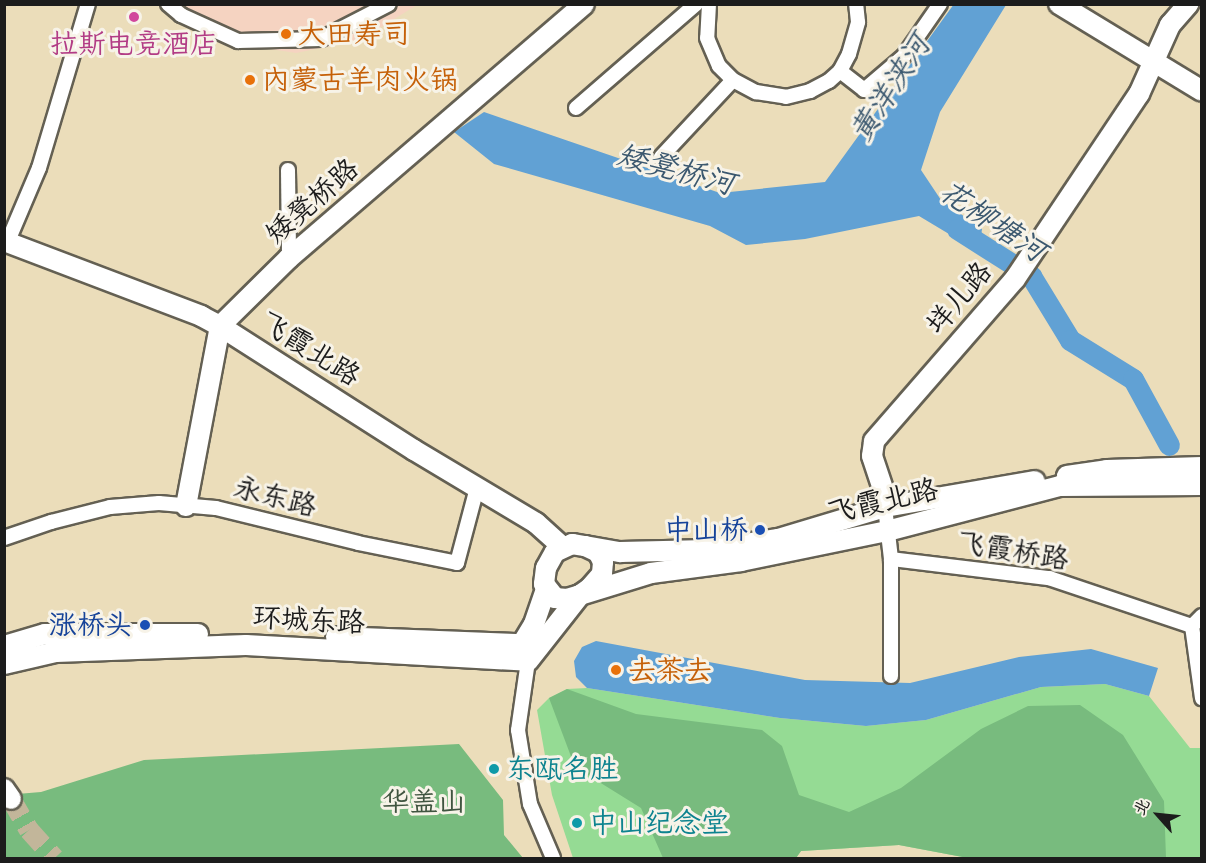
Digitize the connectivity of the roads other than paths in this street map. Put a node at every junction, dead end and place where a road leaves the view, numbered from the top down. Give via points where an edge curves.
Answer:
1 (88, 4) edge
2 (168, 4) edge
3 (389, 4) edge
4 (584, 4) edge
5 (696, 4) edge
6 (709, 4) edge
7 (856, 4) edge
8 (940, 4) edge
9 (1059, 4) edge
10 (1188, 4) edge
11 (1153, 62) junction
12 (840, 71) junction
13 (733, 80) junction
14 (1202, 91) edge
15 (576, 108) dead end
16 (661, 157) dead end
17 (288, 170) dead end
18 (6, 241) edge
19 (289, 258) junction
20 (220, 326) junction
21 (1202, 466) edge
22 (1202, 485) edge
23 (477, 488) junction
24 (186, 506) junction
25 (885, 507) junction
26 (887, 531) junction
27 (4, 538) edge
28 (585, 546) junction
29 (563, 547) junction
30 (891, 559) junction
31 (546, 590) junction
32 (580, 595) junction
33 (1197, 621) edge
34 (4, 646) edge
35 (525, 652) junction
36 (4, 664) edge
37 (891, 676) dead end
38 (1202, 698) edge
39 (553, 858) edge

1 - 18 street via 39,168
2 - 3 street via 181,15 238,41 321,39
4 - 19 main road, 矮凳桥路
5 - 15 street
6 - 13 street via 707,38 719,66
7 - 12 street via 858,22
8 - 12 street via 904,56 864,90
9 - 11 main road
10 - 11 main road, 垟儿路 via 1170,25
11 - 14 main road
11 - 25 main road, 垟儿路 via 1139,94 1014,279 874,441 872,456
12 - 13 street via 810,92 786,97 756,92
13 - 16 street
17 - 19 street
18 - 20 main road, 飞霞北路
19 - 20 main road, 矮凳桥路
20 - 23 main road, 飞霞北路
20 - 24 main road
21 - 25 main road, 飞霞北路 via 1107,470
22 - 26 main road, 飞霞北路 via 1060,486
23 - 24 street, 永东路 via 457,563 216,508
23 - 29 main road, 飞霞北路 via 536,523
24 - 27 street, 永东路 via 159,503 110,507
25 - 26 street
25 - 28 main road, 飞霞北路 via 778,539 707,550 620,552
26 - 30 street
26 - 32 main road, 飞霞北路 via 741,561 651,573
28 - 29 main road, 飞霞北路
28 - 32 main road via 598,552 604,568 599,579
29 - 31 main road via 555,552 546,568
30 - 33 street, 飞霞桥路 via 1049,578
30 - 37 street
31 - 32 main road, 飞霞北路 via 561,599
31 - 35 main road
32 - 35 main road
33 - 38 street, 飞霞桥路
34 - 35 main road, 环城东路 via 45,634 248,634
35 - 36 main road, 环城东路 via 246,645 56,652
35 - 39 street via 518,730 530,804

